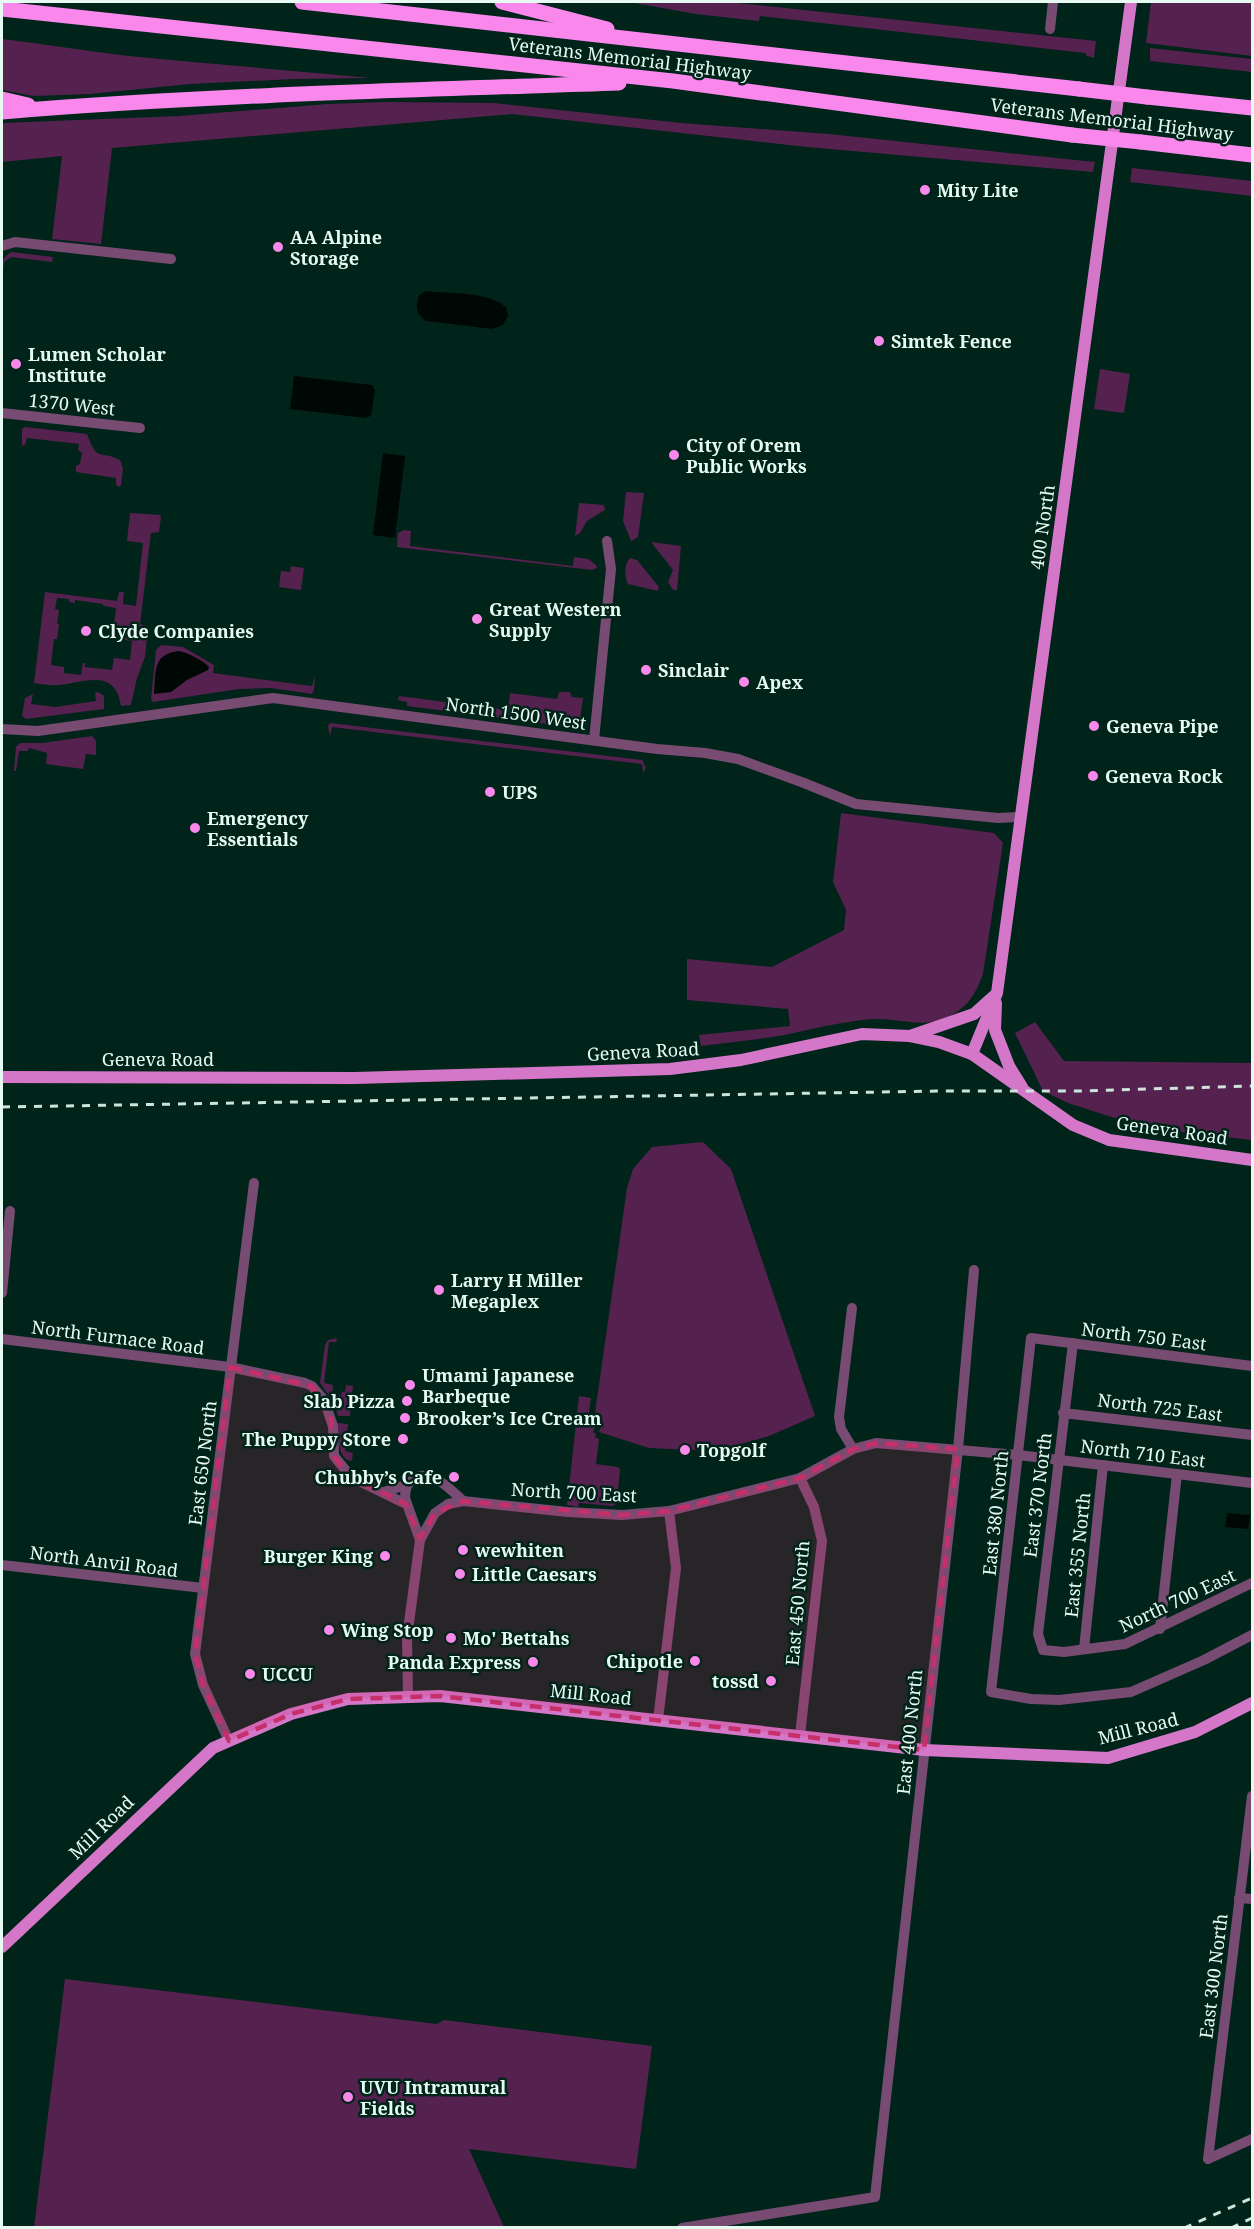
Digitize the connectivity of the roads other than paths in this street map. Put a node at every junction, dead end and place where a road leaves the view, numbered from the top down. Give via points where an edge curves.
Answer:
1 (302, 2) edge
2 (502, 2) edge
3 (1053, 2) edge
4 (1131, 2) edge
5 (2, 9) edge
6 (1050, 29) dead end
7 (659, 43) junction
8 (673, 81) junction
9 (2, 99) edge
10 (86, 105) junction
11 (1252, 108) edge
12 (2, 112) edge
13 (1252, 155) edge
14 (2, 246) edge
15 (171, 259) dead end
16 (2, 413) edge
17 (140, 428) dead end
18 (607, 541) dead end
19 (2, 729) edge
20 (594, 740) junction
21 (1020, 817) junction
22 (997, 993) junction
23 (910, 1036) junction
24 (972, 1054) junction
25 (2, 1077) edge
26 (1024, 1090) junction
27 (1252, 1160) edge
28 (254, 1183) dead end
29 (10, 1211) dead end
30 (974, 1270) dead end
31 (2, 1293) edge
32 (852, 1308) dead end
33 (1031, 1338) joint
34 (2, 1339) edge
35 (1072, 1343) junction
36 (1252, 1366) edge
37 (231, 1367) junction
38 (1063, 1413) junction
39 (1252, 1435) edge
40 (853, 1449) junction
41 (958, 1449) junction
42 (1018, 1455) junction
43 (1058, 1460) junction
44 (1103, 1465) junction
45 (1177, 1474) junction
46 (800, 1478) junction
47 (438, 1480) junction
48 (1252, 1483) edge
49 (408, 1484) junction
50 (384, 1491) junction
51 (463, 1501) junction
52 (408, 1507) junction
53 (437, 1511) junction
54 (669, 1511) junction
55 (420, 1540) junction
56 (2, 1566) edge
57 (1252, 1583) edge
58 (203, 1588) junction
59 (1160, 1629) junction
60 (1252, 1635) edge
61 (1084, 1648) junction
62 (1043, 1650) joint
63 (408, 1697) junction
64 (1252, 1703) edge
65 (658, 1720) junction
66 (800, 1735) junction
67 (229, 1741) junction
68 (924, 1750) junction
69 (1252, 1796) edge
70 (1239, 1898) junction
71 (1252, 1899) edge
72 (2, 1947) edge
73 (1252, 2139) edge
74 (682, 2228) edge

1 - 7 highway, Veterans Memorial Highway
2 - 7 highway
3 - 6 street
4 - 21 main road, 400 North
5 - 8 highway, Veterans Memorial Highway
7 - 11 highway, Veterans Memorial Highway, bridge
8 - 10 highway
8 - 13 highway, Veterans Memorial Highway, bridge
9 - 10 highway via 28,105
10 - 12 highway
14 - 15 street via 15,242
16 - 17 street, 1370 West
18 - 20 street via 611,568
19 - 20 street, North 1500 West via 38,731 273,698
20 - 21 street, North 1500 West via 738,759 856,804
21 - 22 main road, 400 North
22 - 23 main road via 974,1014
22 - 24 main road, 400 North
22 - 26 main road via 995,1030 1009,1066
23 - 24 main road, Geneva Road
23 - 25 main road, Geneva Road via 862,1034 741,1060 670,1069 355,1078
24 - 26 main road, Geneva Road
26 - 27 main road, Geneva Road via 1073,1125 1109,1140
28 - 37 street, East 650 North
29 - 31 street
30 - 41 street, East 400 North
32 - 40 street via 839,1417
33 - 35 street, North 750 East
33 - 42 street, East 380 North
34 - 37 street, North Furnace Road
35 - 36 street, North 750 East
35 - 38 street, East 370 North
37 - 50 street via 312,1386 324,1400 331,1418 334,1456 351,1477
37 - 58 street, East 650 North
38 - 39 street, North 725 East
38 - 43 street, East 370 North
40 - 41 street, North 700 East via 876,1443
40 - 46 street, North 700 East
41 - 42 street, North 710 East
41 - 68 street, East 400 North
42 - 43 street, North 710 East
42 - 60 street, East 380 North via 991,1692 1059,1700 1131,1692
43 - 44 street, North 710 East
43 - 62 street, East 370 North via 1038,1634
44 - 45 street, North 710 East
44 - 61 street, East 355 North
45 - 48 street, North 710 East
45 - 59 street
46 - 54 street, North 700 East
46 - 66 street, East 450 North via 814,1507 822,1540
47 - 49 street via 418,1476
47 - 51 street
47 - 53 street via 444,1491 443,1504
49 - 50 street
49 - 52 street
50 - 52 street
51 - 53 street
51 - 54 street, North 700 East via 622,1515
52 - 53 street via 422,1516
52 - 55 street
53 - 55 street
54 - 65 street via 676,1568
55 - 63 street via 407,1638
56 - 58 street, North Anvil Road
57 - 59 street, North 700 East
58 - 67 street, East 650 North via 195,1654 202,1685
59 - 61 street, North 700 East via 1125,1644
61 - 62 street, North 700 East via 1064,1652
63 - 65 main road, Mill Road via 440,1696
63 - 67 main road, Mill Road via 348,1699 291,1714
64 - 68 main road, Mill Road via 1195,1732 1108,1758
65 - 66 main road, Mill Road
66 - 68 main road, Mill Road
67 - 72 main road, Mill Road via 213,1748
68 - 74 street, East 400 North via 875,2197
69 - 70 street, East 300 North
70 - 71 street
70 - 73 street, East 300 North via 1208,2159

